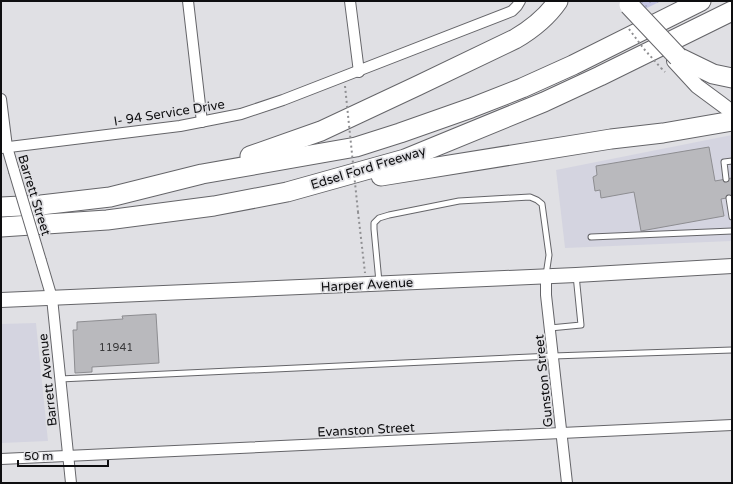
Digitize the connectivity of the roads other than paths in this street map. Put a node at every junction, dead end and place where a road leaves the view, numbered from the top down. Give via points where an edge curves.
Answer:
1 (188, 1) edge
2 (350, 1) edge
3 (520, 1) edge
4 (558, 1) edge
5 (702, 1) edge
6 (628, 3) edge
7 (732, 11) edge
8 (676, 59) junction
9 (359, 72) junction
10 (732, 78) edge
11 (1, 99) edge
12 (732, 112) edge
13 (732, 121) edge
14 (202, 122) junction
15 (4, 148) edge
16 (732, 161) edge
17 (202, 174) junction
18 (726, 179) dead end
19 (287, 192) junction
20 (729, 198) dead end
21 (1, 207) edge
22 (732, 217) edge
23 (1, 227) edge
24 (732, 231) edge
25 (591, 237) dead end
26 (732, 266) edge
27 (576, 275) junction
28 (546, 276) junction
29 (372, 284) junction
30 (52, 298) junction
31 (1, 300) edge
32 (550, 328) junction
33 (732, 350) edge
34 (553, 356) junction
35 (60, 379) junction
36 (732, 424) edge
37 (561, 433) junction
38 (68, 456) junction
39 (1, 459) edge
40 (71, 483) edge
41 (567, 483) edge

1 - 14 street
2 - 9 street
3 - 9 street via 512,11
4 - 17 highway via 542,20 515,40 321,131
5 - 17 highway, Edsel Ford Freeway via 522,88 400,133 356,147
6 - 8 highway, bridge
7 - 19 highway, Edsel Ford Freeway via 600,76 405,159
8 - 10 highway via 713,74
8 - 12 main road via 697,86
9 - 14 street, I- 94 Service Drive via 241,114
11 - 15 street, Barrett Street
13 - 19 highway
14 - 15 street, I- 94 Service Drive
15 - 30 street, Barrett Street, bridge via 14,171
16 - 18 lane via 724,162
17 - 21 highway, Edsel Ford Freeway via 110,197
19 - 23 highway, Edsel Ford Freeway via 214,206 107,220
20 - 22 lane
24 - 25 lane
26 - 27 main road, Harper Avenue
27 - 28 main road, Harper Avenue
27 - 32 lane via 581,326
28 - 29 main road, Harper Avenue
28 - 29 lane via 549,255 542,204 530,197 459,201 379,218 374,223
28 - 32 street, Gunston Street
29 - 30 main road, Harper Avenue
30 - 31 main road, Harper Avenue
30 - 35 street, Barrett Avenue
32 - 34 street, Gunston Street
33 - 34 lane
34 - 35 lane
34 - 37 street, Gunston Street
35 - 38 street, Barrett Avenue
36 - 37 street, Evanston Street
37 - 38 street, Evanston Street
37 - 41 street, Gunston Street
38 - 39 street, Evanston Street
38 - 40 street, Barrett Avenue

